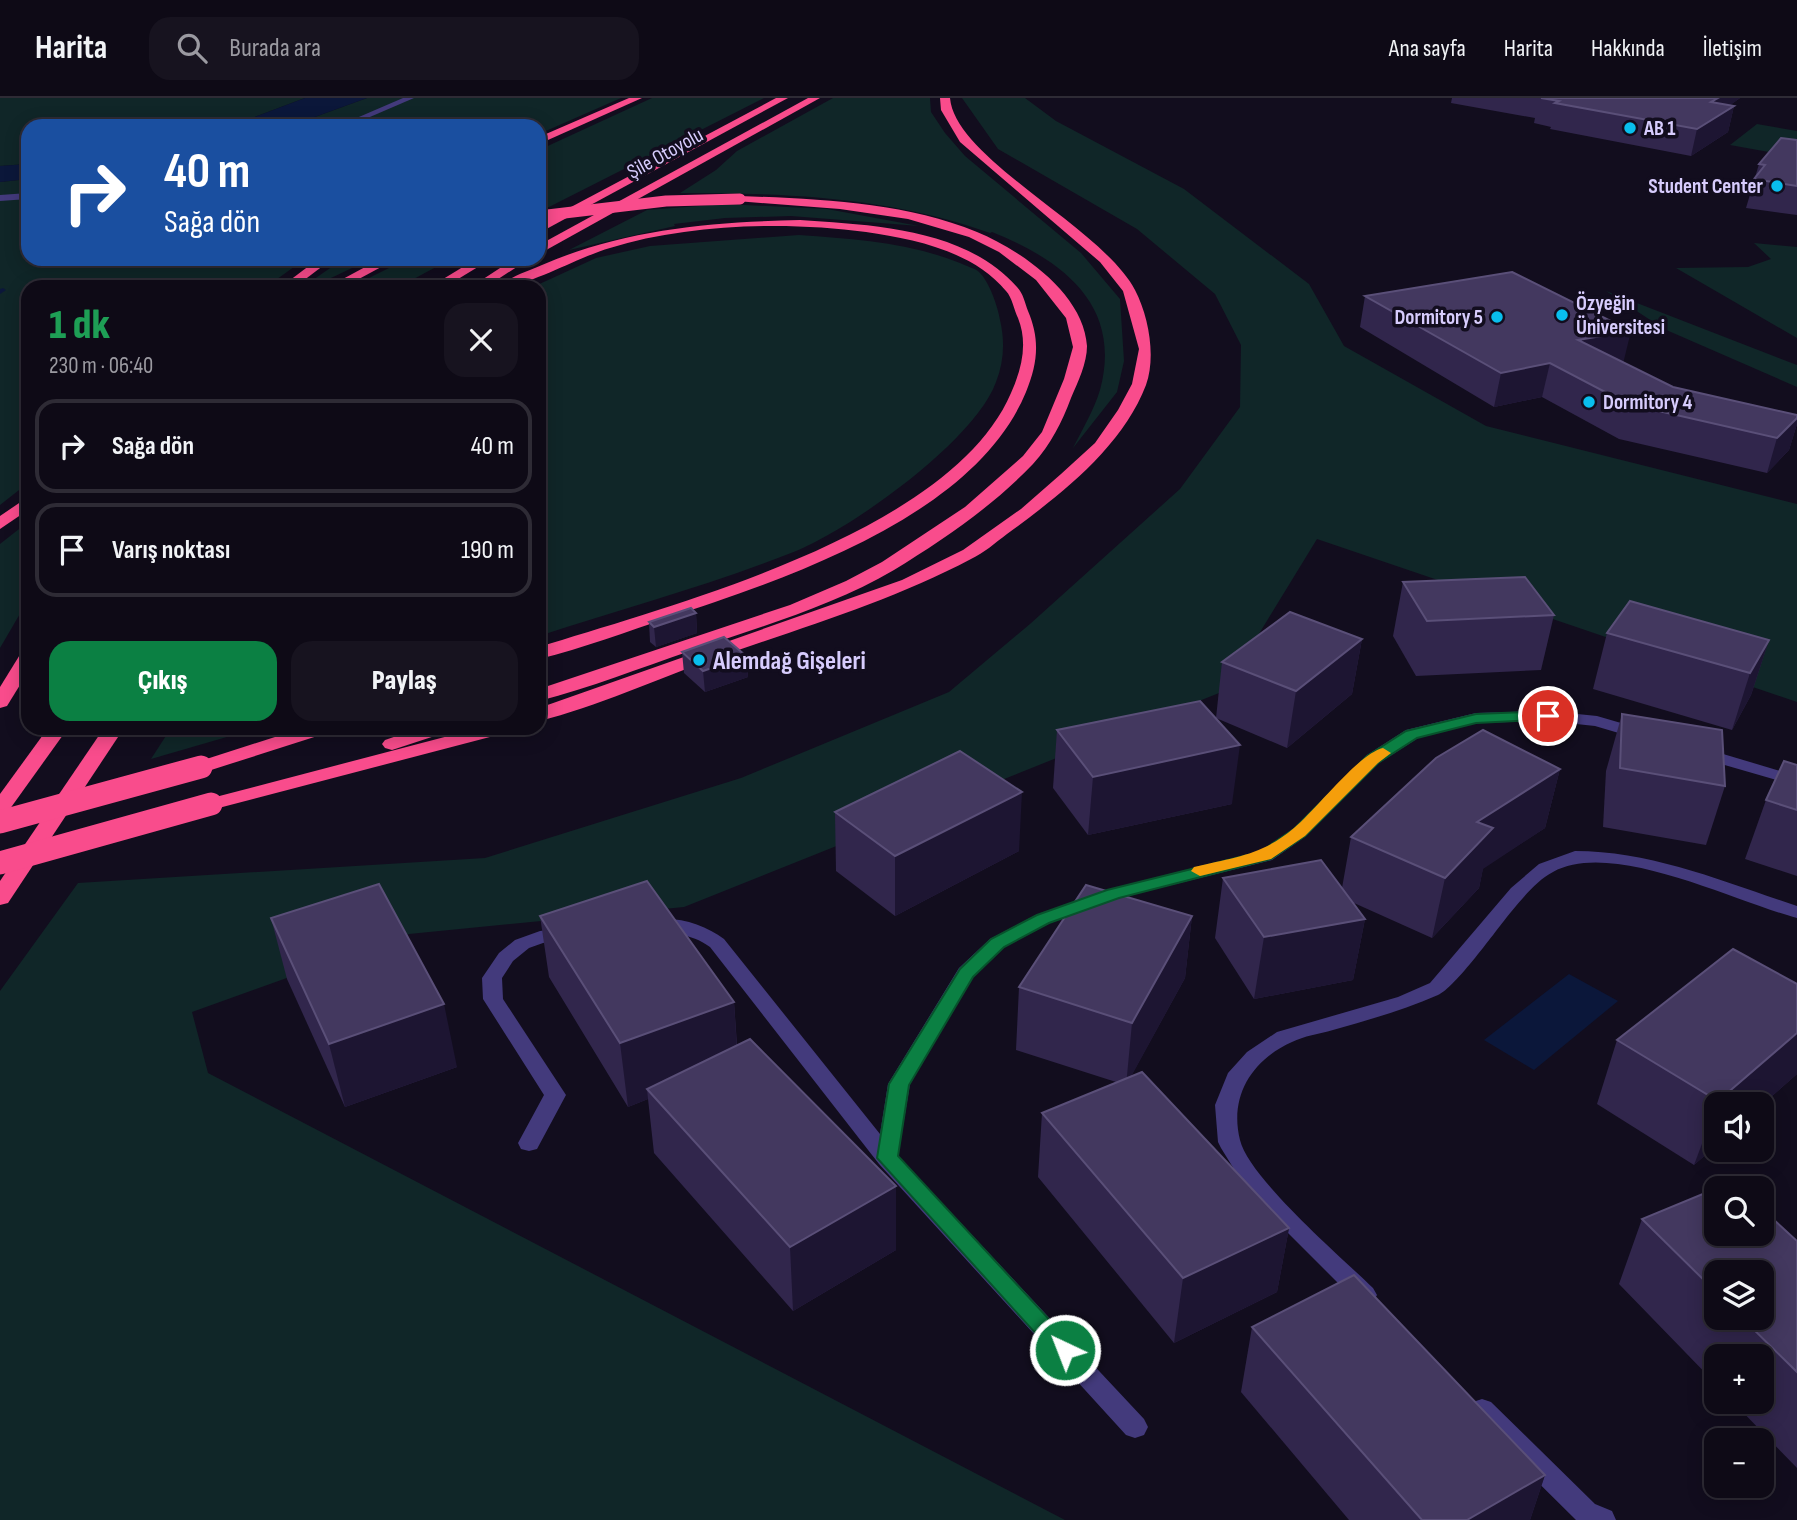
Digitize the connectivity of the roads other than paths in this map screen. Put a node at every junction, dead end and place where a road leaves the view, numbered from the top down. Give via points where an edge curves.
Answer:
1 (410, 98) edge
2 (637, 98) edge
3 (783, 98) edge
4 (815, 98) edge
5 (944, 98) edge
6 (359, 119) edge
7 (546, 138) edge
8 (21, 197) edge
9 (0, 198) edge
10 (546, 215) edge
11 (546, 225) edge
12 (546, 246) edge
13 (316, 266) edge
14 (375, 266) edge
15 (473, 266) edge
16 (512, 266) edge
17 (297, 280) edge
18 (348, 280) edge
19 (448, 280) edge
20 (488, 280) edge
21 (520, 280) edge
22 (21, 508) edge
23 (0, 524) edge
24 (546, 651) edge
25 (21, 668) edge
26 (546, 693) edge
27 (0, 702) edge
28 (546, 713) edge
29 (53, 735) edge
30 (109, 735) edge
31 (301, 735) edge
32 (419, 735) edge
33 (475, 735) edge
34 (1651, 737) edge
35 (1691, 749) edge
36 (1797, 781) edge
37 (211, 804) junction
38 (0, 809) edge
39 (0, 822) edge
40 (0, 863) edge
41 (0, 898) edge
42 (1797, 912) edge
43 (633, 926) edge
44 (580, 933) edge
45 (529, 1143) dead end
46 (887, 1158) junction
47 (1377, 1307) edge
48 (1467, 1395) edge
49 (1135, 1427) dead end
50 (1603, 1520) edge

1 - 6 street
2 - 7 highway
3 - 11 highway, Şile Otoyolu
4 - 12 highway, Şile Otoyolu
5 - 28 highway via 964,139 1104,259 1129,291 1146,349 1139,384 1125,411 1100,446 1027,512 969,554 908,584
8 - 9 street
10 - 26 highway, bridge via 666,201 740,198 865,208 941,226 1002,248 1036,270 1070,315 1080,345 1070,384 1044,441 1020,468 886,568 804,606
13 - 17 highway
14 - 18 highway
15 - 19 highway
16 - 20 highway
21 - 24 highway via 579,253 641,236 752,223 848,226 931,242 985,265 1011,285 1028,313 1032,350 1014,406 974,459 910,506 824,555
22 - 23 highway
25 - 27 highway
29 - 38 highway
30 - 41 highway
31 - 39 highway, bridge
32 - 37 highway
33 - 37 highway
34 - 46 street via 1598,722 1548,716 1476,719 1412,734 1373,759 1300,832 1266,856 1113,894 1043,919 997,943 966,973 899,1084
35 - 36 street
37 - 40 highway, bridge
42 - 47 street via 1660,867 1610,857 1575,857 1545,868 1518,892 1437,988 1405,1002 1284,1037 1254,1057 1235,1078 1226,1105 1229,1142 1258,1189
43 - 46 street via 684,926 717,943
44 - 45 street via 540,937 522,944 492,978 493,999 555,1095
46 - 49 street
48 - 50 street via 1586,1512

